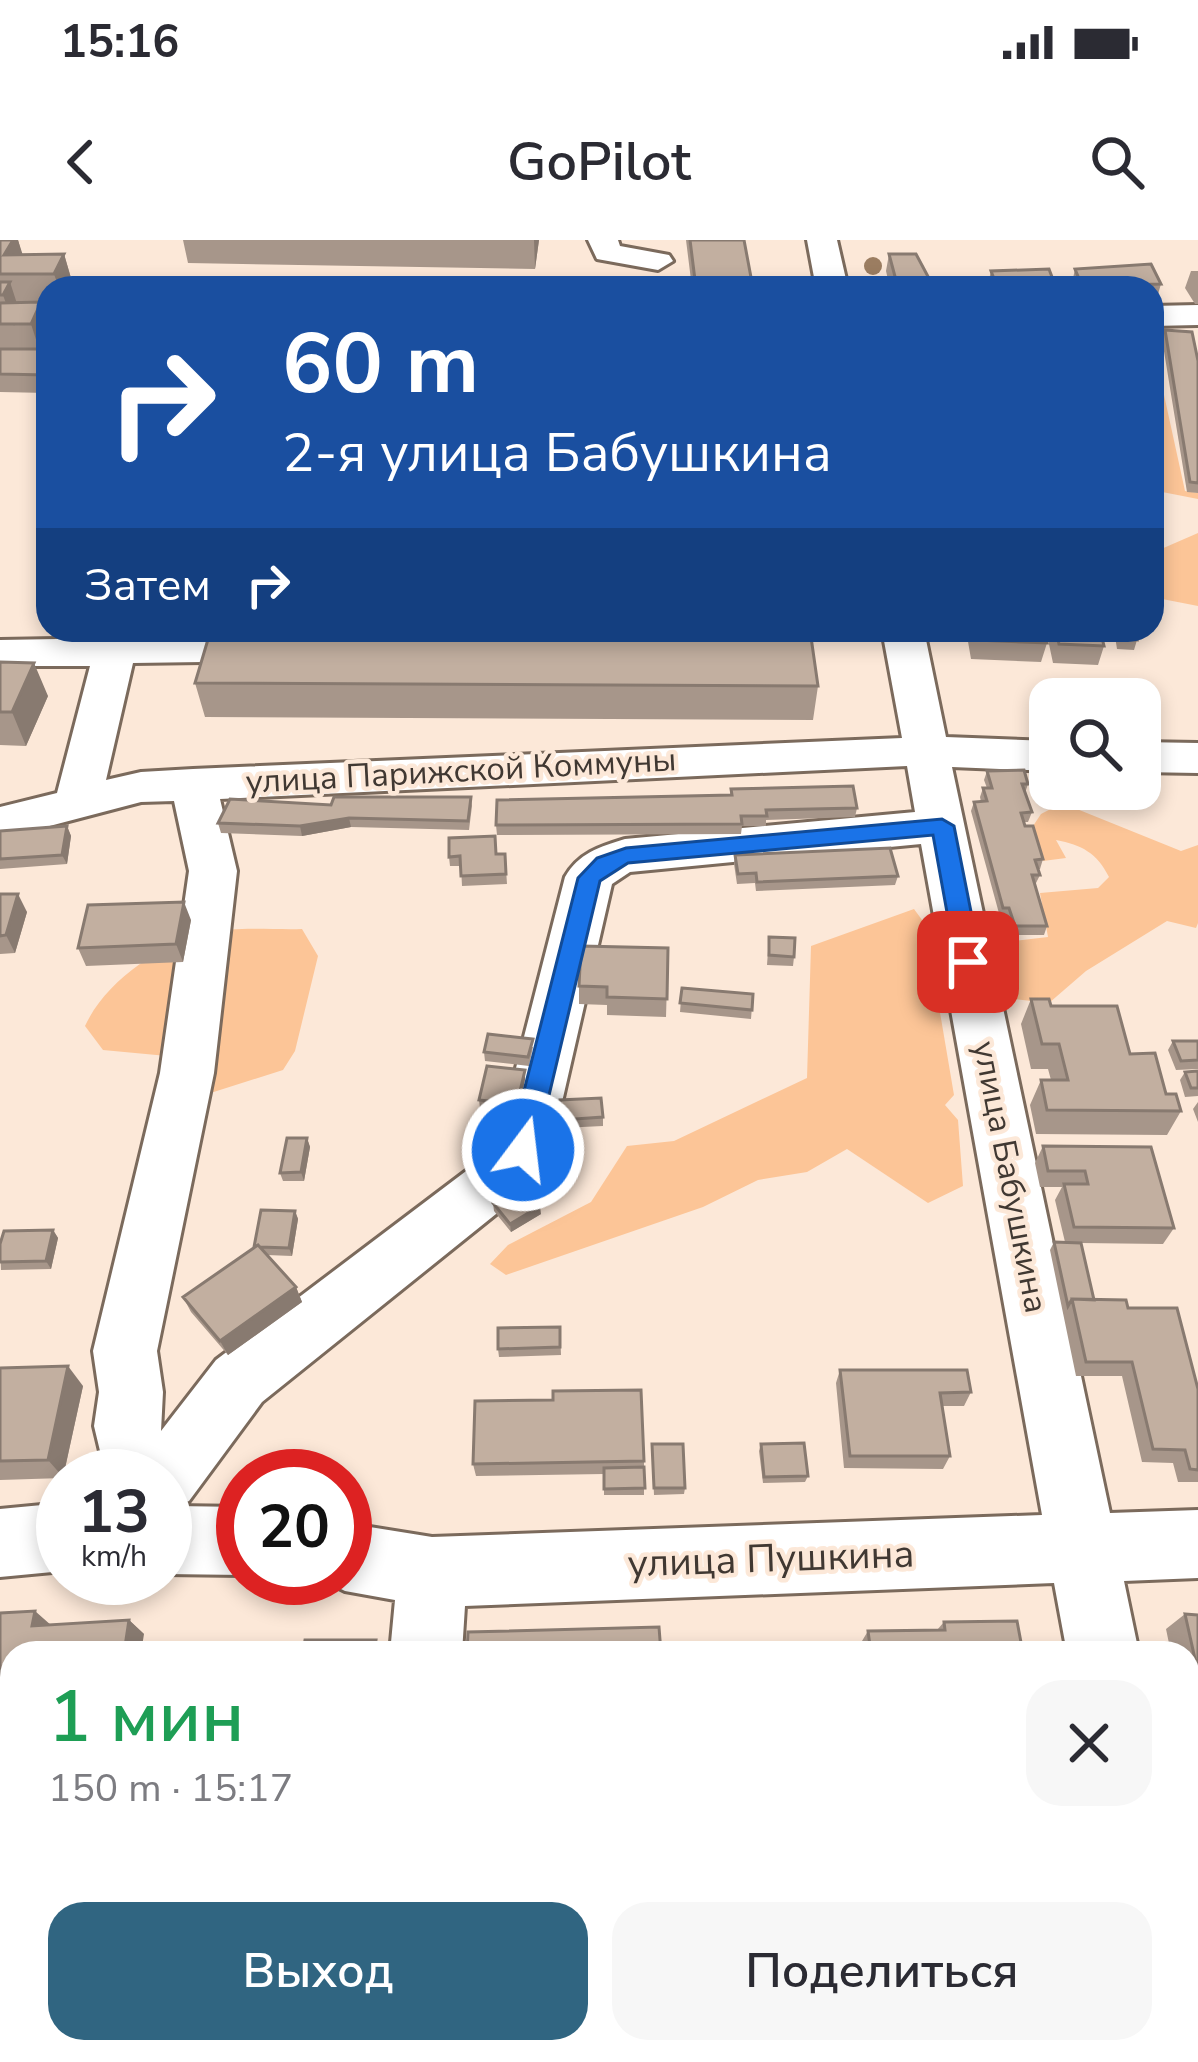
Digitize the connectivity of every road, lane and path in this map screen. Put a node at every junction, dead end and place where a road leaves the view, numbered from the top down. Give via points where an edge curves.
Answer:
1 (603, 240) edge
2 (822, 240) edge
3 (658, 261) dead end
4 (830, 276) edge
5 (1164, 316) edge
6 (1198, 316) edge
7 (904, 642) edge
8 (310, 648) edge
9 (0, 653) edge
10 (113, 654) junction
11 (927, 751) junction
12 (1029, 755) edge
13 (1161, 757) edge
14 (1198, 758) edge
15 (193, 784) junction
16 (78, 803) junction
17 (0, 823) edge
18 (942, 826) junction
19 (133, 1449) edge
20 (187, 1449) edge
21 (36, 1540) edge
22 (0, 1543) edge
23 (1198, 1544) edge
24 (1082, 1546) junction
25 (372, 1562) edge
26 (431, 1572) junction
27 (427, 1641) edge
28 (1101, 1641) edge

1 - 3 street via 608,254
2 - 4 street
5 - 6 street
7 - 11 street, улица Бабушкина
8 - 10 street
9 - 10 street
10 - 16 street
11 - 12 street, улица Парижской Коммуны
11 - 15 street, улица Парижской Коммуны
11 - 18 street, улица Бабушкина
13 - 14 street
15 - 16 street, улица Парижской Коммуны
15 - 19 street via 213,872 187,1072 125,1351
16 - 17 street, улица Парижской Коммуны
18 - 20 street via 605,863 589,878 514,1161 239,1381
18 - 24 street, улица Бабушкина
21 - 22 street
23 - 24 street, улица Пушкина
24 - 26 street, улица Пушкина
24 - 28 street, улица Бабушкина
25 - 26 street, улица Пушкина
26 - 27 street

